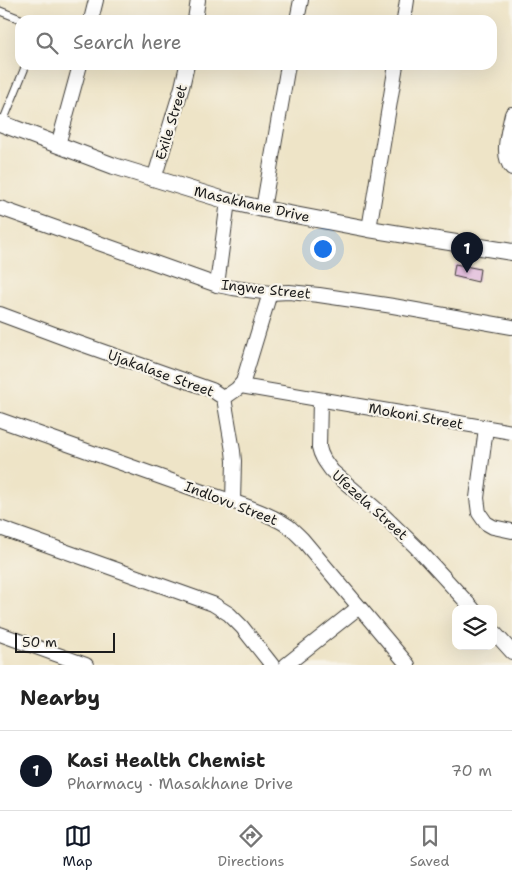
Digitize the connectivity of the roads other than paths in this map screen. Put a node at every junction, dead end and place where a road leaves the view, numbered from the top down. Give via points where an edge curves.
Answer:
1 (96, 0) edge
2 (198, 0) edge
3 (301, 0) edge
4 (407, 0) edge
5 (0, 11) edge
6 (92, 15) edge
7 (196, 15) edge
8 (298, 15) edge
9 (405, 15) edge
10 (15, 17) edge
11 (24, 70) edge
12 (79, 70) edge
13 (186, 70) edge
14 (287, 70) edge
15 (395, 70) edge
16 (512, 114) edge
17 (1, 123) edge
18 (58, 145) junction
19 (512, 168) edge
20 (154, 179) junction
21 (228, 201) junction
22 (0, 208) edge
23 (263, 209) junction
24 (369, 229) junction
25 (512, 252) edge
26 (217, 285) junction
27 (270, 292) junction
28 (0, 314) edge
29 (512, 326) edge
30 (241, 386) junction
31 (224, 398) junction
32 (320, 400) junction
33 (0, 420) edge
34 (486, 428) junction
35 (512, 432) edge
36 (233, 502) junction
37 (0, 528) edge
38 (512, 531) edge
39 (469, 605) edge
40 (359, 607) junction
41 (0, 634) edge
42 (497, 635) edge
43 (512, 652) edge
44 (86, 665) edge
45 (272, 665) edge
46 (286, 665) edge
47 (408, 665) edge

1 - 6 street
2 - 7 street
3 - 8 street
4 - 9 street
5 - 10 lane
11 - 17 lane
12 - 18 street
13 - 20 street, Exile Street
14 - 23 street
15 - 24 street
16 - 19 street via 506,155
17 - 18 street, Masakhane Drive
18 - 20 street, Masakhane Drive
20 - 21 street, Masakhane Drive
21 - 23 street, Masakhane Drive
21 - 26 street
22 - 26 street, Ingwe Street
23 - 24 street, Masakhane Drive
24 - 25 street, Masakhane Drive
26 - 27 street, Ingwe Street
27 - 29 street, Ingwe Street via 318,295
27 - 30 street
28 - 31 street, Ujakalase Street via 212,390
30 - 31 street
30 - 32 street
31 - 36 street, Ujakalase Street via 234,461
32 - 34 street, Mokoni Street
32 - 39 street, Ufezela Street via 318,447 325,463 411,542
33 - 36 street, Indlovu Street
34 - 35 street, Mokoni Street
34 - 38 street via 477,498 479,513 493,527
36 - 40 street, Indlovu Street via 289,527
37 - 45 street via 213,604 230,614
40 - 46 street
40 - 47 street, Indlovu Street
41 - 44 street
42 - 43 street

